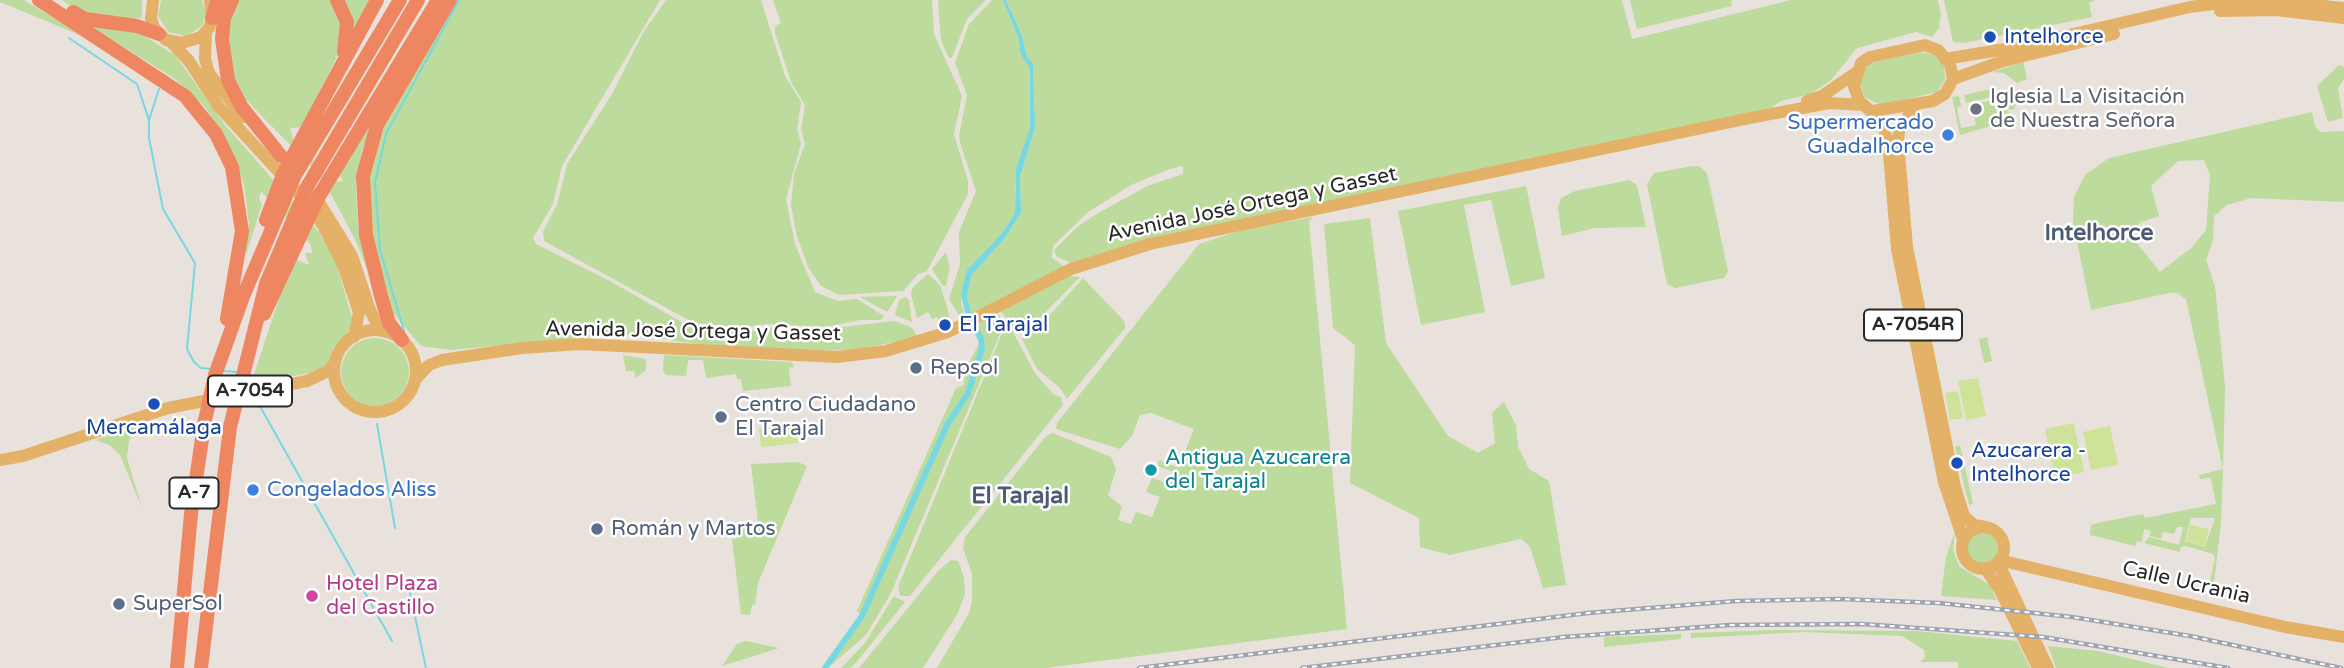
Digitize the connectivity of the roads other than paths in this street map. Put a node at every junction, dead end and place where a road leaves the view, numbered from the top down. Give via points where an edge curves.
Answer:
1 (39, 0) edge
2 (51, 0) edge
3 (152, 0) edge
4 (210, 0) edge
5 (218, 0) edge
6 (232, 0) edge
7 (337, 0) edge
8 (377, 0) edge
9 (400, 0) edge
10 (418, 0) edge
11 (438, 0) edge
12 (450, 0) edge
13 (2344, 8) edge
14 (2344, 18) edge
15 (209, 25) junction
16 (165, 38) junction
17 (1945, 59) junction
18 (1857, 72) junction
19 (1953, 79) junction
20 (1915, 105) junction
21 (1869, 108) junction
22 (315, 115) junction
23 (1750, 118) junction
24 (312, 134) junction
25 (281, 156) junction
26 (287, 247) junction
27 (230, 323) junction
28 (386, 332) junction
29 (354, 337) junction
30 (406, 345) junction
31 (442, 360) junction
32 (335, 363) junction
33 (416, 379) junction
34 (307, 381) junction
35 (340, 392) junction
36 (0, 460) edge
37 (1986, 527) junction
38 (1963, 540) junction
39 (2003, 547) junction
40 (1998, 561) junction
41 (2019, 564) junction
42 (1985, 568) junction
43 (2004, 589) junction
44 (2344, 637) edge
45 (2033, 648) junction
46 (177, 668) edge
47 (201, 668) edge
48 (2038, 668) edge
49 (2048, 668) edge

1 - 27 highway via 185,96 216,134 232,167 243,231
2 - 16 highway via 85,19 137,26
3 - 16 main road via 150,19
4 - 15 main road
5 - 15 highway
6 - 25 highway via 222,39 228,80 241,106
7 - 22 highway via 347,22 347,41
8 - 22 highway
9 - 24 highway
10 - 26 highway via 329,148
11 - 26 highway
12 - 30 highway via 377,125 363,176 363,211 378,284 386,314
13 - 17 main road via 2229,2
14 - 19 main road via 2276,10 2191,15 2003,61
15 - 16 main road via 192,42
15 - 25 main road via 205,59 215,84
16 - 29 main road via 189,61 219,107 324,227 359,312
17 - 18 main road via 1925,45 1870,57
17 - 19 main road
18 - 21 main road via 1854,86
18 - 23 main road, Avenida José Ortega y Gasset via 1822,96
19 - 20 main road via 1945,94
20 - 21 main road
20 - 37 main road, A-7054R via 1898,141 1907,247 1955,487 1964,516
21 - 23 main road, Avenida José Ortega y Gasset via 1829,103
21 - 38 main road, A-7054R via 1881,120 1888,142 1897,250 1944,482
22 - 24 highway
23 - 31 main road, Avenida José Ortega y Gasset via 1150,244 1071,269 911,346 837,357 580,344
24 - 27 highway via 284,172 271,219
25 - 28 main road via 336,227 352,256 370,310
26 - 47 highway, A-7 via 236,394
27 - 46 highway, A-7 via 204,425
28 - 29 main road
28 - 30 main road
29 - 32 main road
30 - 31 main road, Avenida José Ortega y Gasset via 429,359
30 - 33 main road via 416,363
31 - 33 main road, Avenida José Ortega y Gasset via 429,365
32 - 34 main road, A-7054
32 - 35 main road
33 - 35 main road via 406,399 377,412 356,407
34 - 35 main road, A-7054 via 323,382
34 - 36 main road, A-7054 via 168,408
37 - 38 main road via 1972,529
37 - 39 main road, A-7054R via 1996,532
38 - 42 main road, A-7054R via 1964,556 1977,568
39 - 40 main road
39 - 41 main road
40 - 41 main road, Calle Ucrania
40 - 42 main road
40 - 43 main road, A-7054R
41 - 44 main road, Calle Ucrania
42 - 43 main road, A-7054R
43 - 45 main road, A-7054R
45 - 48 main road, A-7054R
45 - 49 main road, A-7054R

